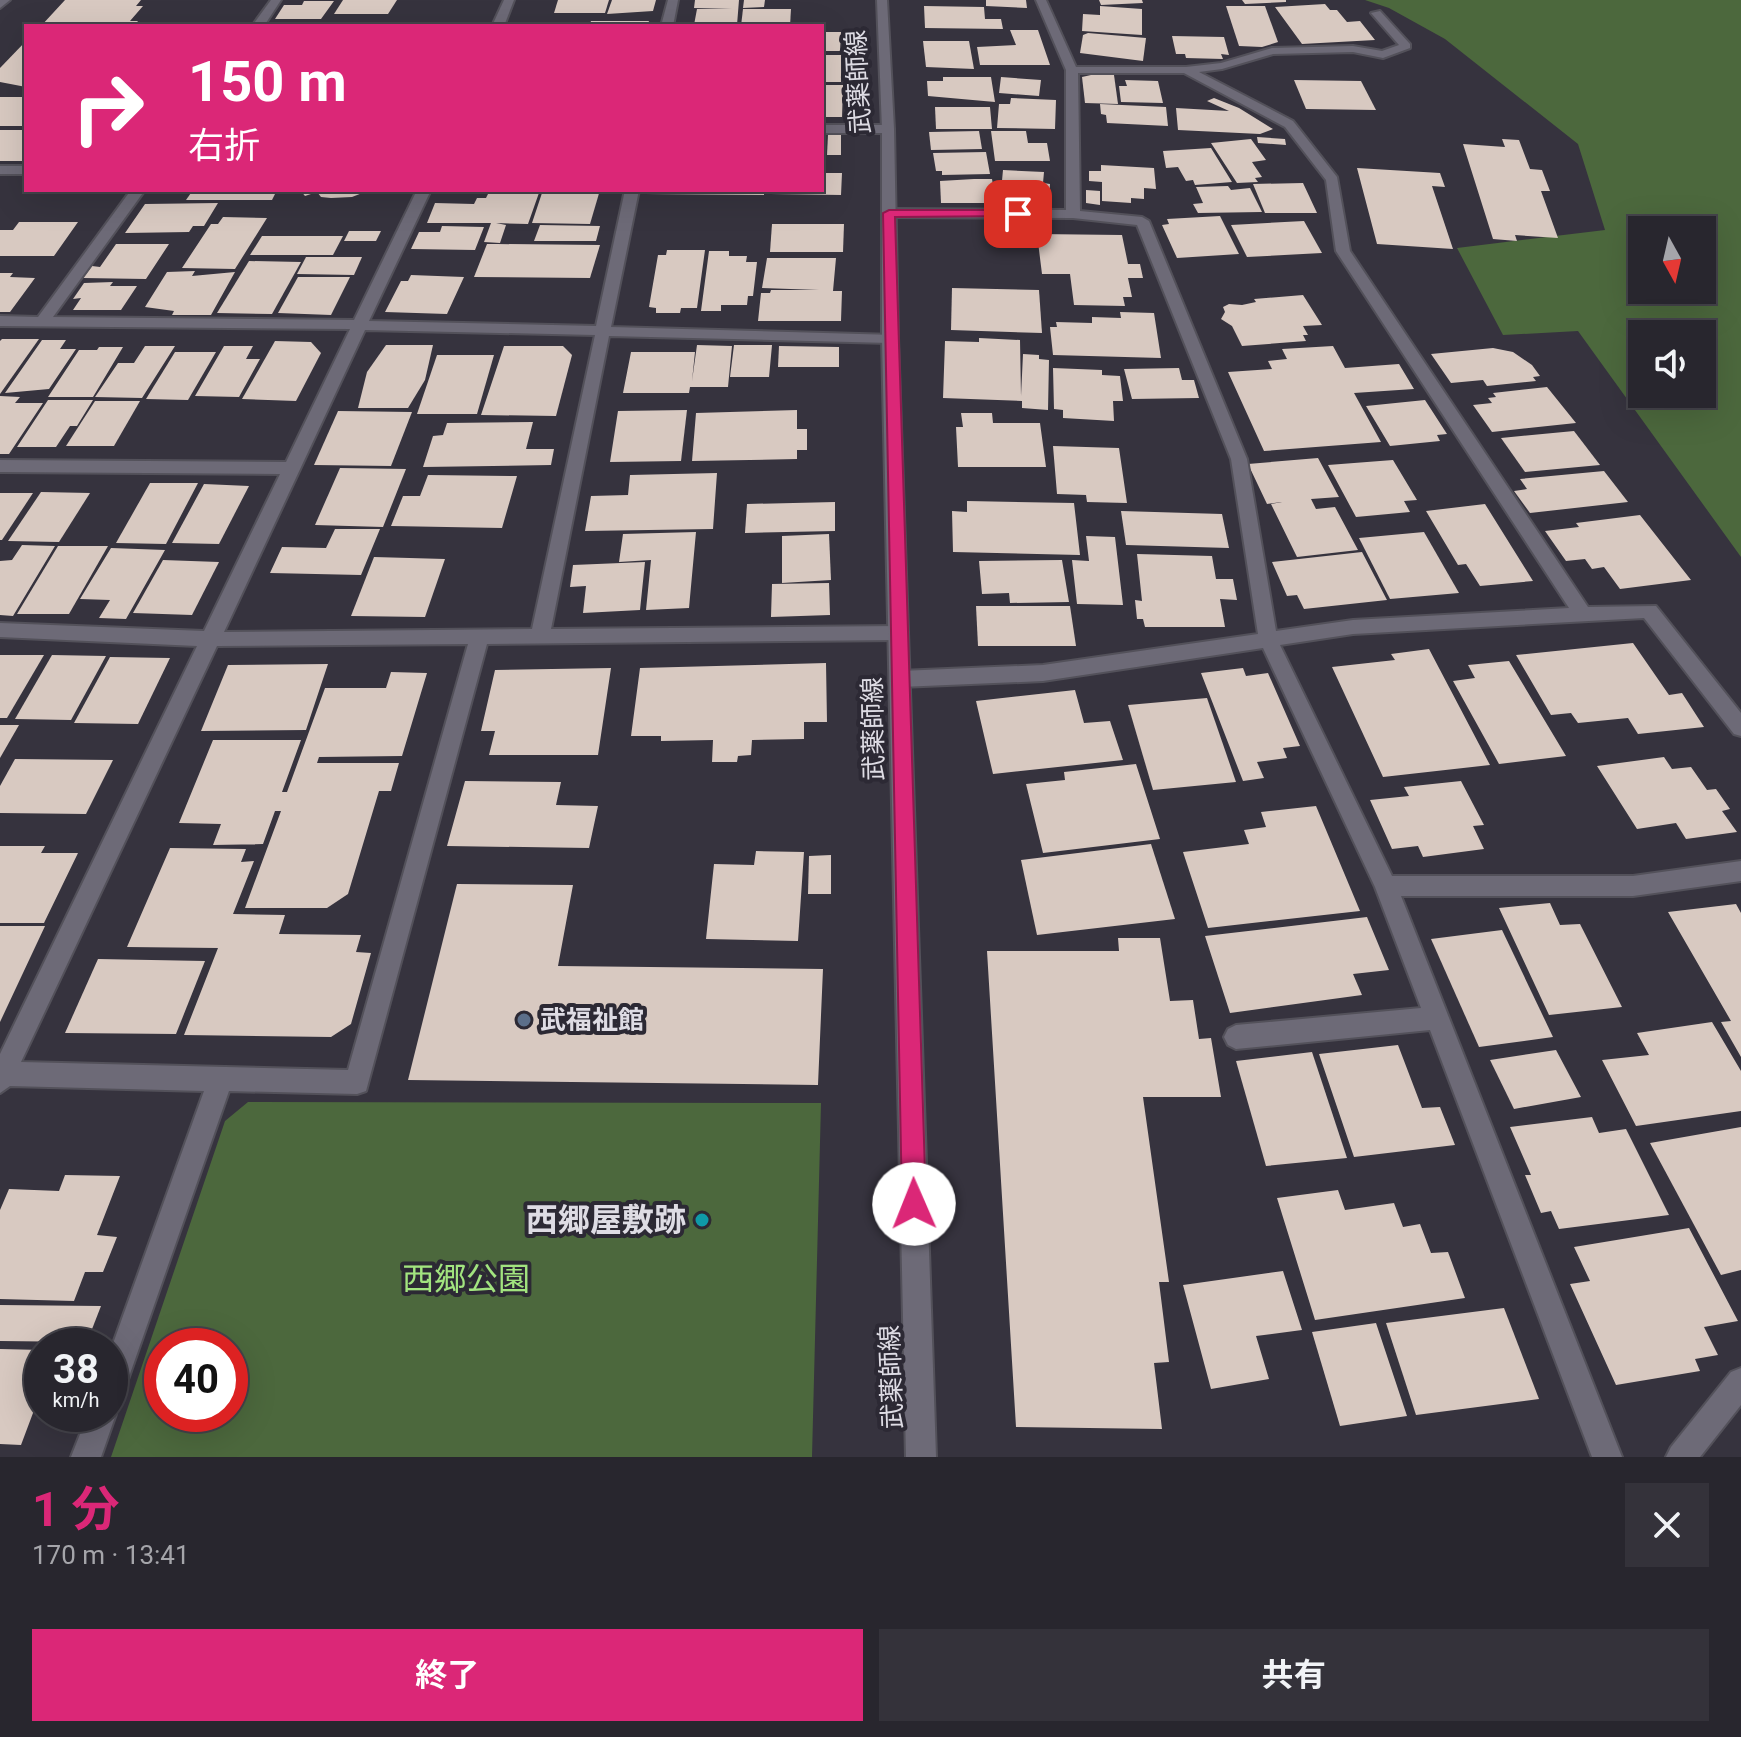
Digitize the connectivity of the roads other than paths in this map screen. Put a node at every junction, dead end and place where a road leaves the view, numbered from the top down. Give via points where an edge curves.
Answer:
1 (5, 0) edge
2 (276, 0) edge
3 (509, 0) edge
4 (673, 0) edge
5 (882, 0) edge
6 (1041, 0) edge
7 (0, 5) edge
8 (1376, 13) dead end
9 (259, 24) edge
10 (499, 24) edge
11 (667, 24) edge
12 (1072, 70) junction
13 (1186, 70) junction
14 (824, 129) edge
15 (888, 129) junction
16 (0, 170) edge
17 (24, 170) edge
18 (137, 192) edge
19 (423, 192) edge
20 (632, 192) edge
21 (889, 213) junction
22 (1073, 214) junction
23 (0, 321) edge
24 (43, 321) junction
25 (358, 325) junction
26 (603, 331) junction
27 (890, 338) junction
28 (0, 466) edge
29 (291, 468) junction
30 (1583, 614) junction
31 (0, 630) edge
32 (899, 633) junction
33 (540, 636) junction
34 (479, 637) junction
35 (210, 639) junction
36 (1268, 639) junction
37 (900, 679) junction
38 (1741, 728) edge
39 (1741, 871) edge
40 (1386, 886) junction
41 (1437, 1018) junction
42 (1236, 1037) dead end
43 (1, 1076) edge
44 (221, 1079) junction
45 (128, 1340) edge
46 (1741, 1382) edge
47 (95, 1432) edge
48 (86, 1457) edge
49 (921, 1457) edge
50 (1607, 1457) edge
51 (1681, 1457) edge

1 - 7 street
2 - 9 street
3 - 10 street
4 - 11 street
5 - 15 street, 武薬師線
6 - 12 street
8 - 13 street via 1406,46 1383,55 1353,49 1272,51
12 - 13 street
12 - 22 street
13 - 30 street via 1289,124 1332,180 1343,251
14 - 15 street
15 - 21 street, 武薬師線
16 - 17 street
18 - 24 street
19 - 25 street
20 - 26 street
21 - 22 street
21 - 27 street, 武薬師線
22 - 36 street via 1142,221 1239,459
23 - 24 street
24 - 25 street
25 - 26 street
25 - 29 street
26 - 27 street
26 - 33 street
27 - 32 street, 武薬師線
28 - 29 street
29 - 35 street
30 - 36 street via 1353,627
30 - 38 street via 1649,611
31 - 35 street
32 - 33 street
32 - 37 street, 武薬師線
33 - 34 street
34 - 35 street
34 - 44 street via 357,1082
35 - 43 street
36 - 37 street via 1043,673
36 - 40 street
37 - 49 street, 武薬師線
39 - 40 street via 1633,886
40 - 41 street
41 - 42 street
41 - 50 street
43 - 44 street
44 - 45 street
46 - 51 street
47 - 48 street

